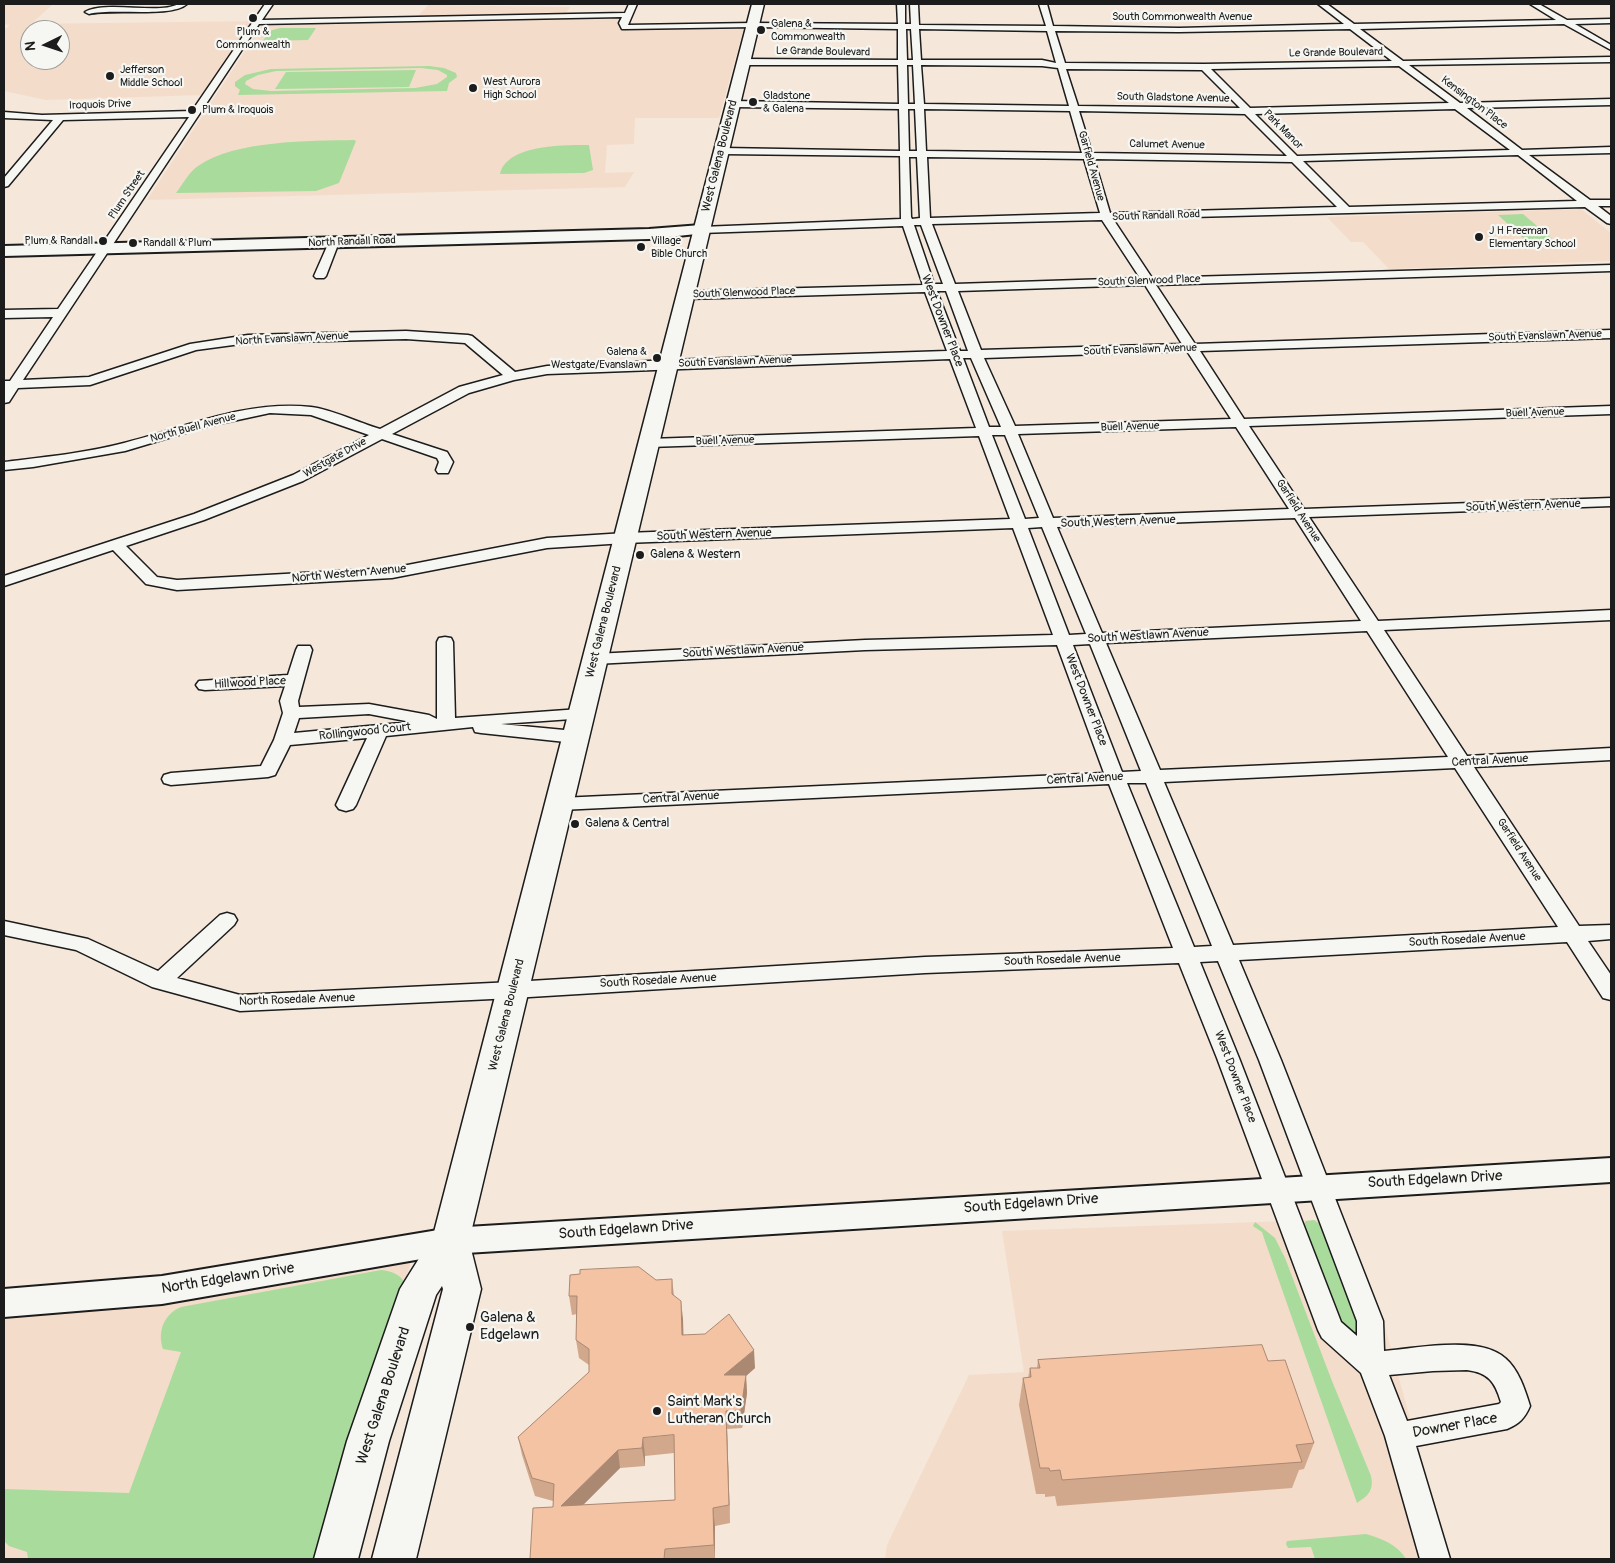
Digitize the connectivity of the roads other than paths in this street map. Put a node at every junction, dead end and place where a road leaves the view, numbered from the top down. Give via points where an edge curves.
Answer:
1 (183, 4) edge
2 (269, 4) edge
3 (632, 4) edge
4 (758, 4) edge
5 (901, 4) edge
6 (914, 4) edge
7 (1043, 4) edge
8 (1322, 4) edge
9 (1534, 4) edge
10 (101, 6) edge
11 (514, 9) dead end
12 (414, 11) dead end
13 (89, 12) dead end
14 (627, 15) junction
15 (508, 17) junction
16 (407, 19) junction
17 (1611, 21) edge
18 (257, 22) junction
19 (1566, 22) junction
20 (753, 25) junction
21 (1352, 26) junction
22 (908, 27) junction
23 (1050, 28) junction
24 (1611, 48) edge
25 (1611, 58) edge
26 (745, 62) junction
27 (1402, 63) junction
28 (912, 64) junction
29 (1060, 66) junction
30 (1204, 67) junction
31 (1611, 102) edge
32 (734, 104) junction
33 (902, 106) junction
34 (921, 106) junction
35 (1457, 106) junction
36 (1074, 108) junction
37 (1246, 111) junction
38 (196, 114) junction
39 (4, 115) edge
40 (60, 118) junction
41 (1611, 150) edge
42 (723, 151) junction
43 (1520, 152) junction
44 (913, 154) junction
45 (1088, 156) junction
46 (1294, 159) junction
47 (4, 184) edge
48 (1611, 203) edge
49 (1589, 204) junction
50 (1346, 210) junction
51 (1106, 217) junction
52 (1611, 221) edge
53 (906, 222) junction
54 (926, 222) junction
55 (701, 230) junction
56 (334, 242) junction
57 (106, 248) junction
58 (4, 251) edge
59 (1611, 268) edge
60 (320, 276) dead end
61 (1148, 281) junction
62 (951, 287) junction
63 (929, 288) junction
64 (686, 295) junction
65 (62, 312) junction
66 (4, 314) edge
67 (1611, 334) edge
68 (1192, 348) junction
69 (976, 354) junction
70 (955, 355) junction
71 (669, 364) junction
72 (512, 376) junction
73 (8, 385) edge
74 (4, 399) edge
75 (1611, 410) edge
76 (1241, 424) junction
77 (1010, 431) junction
78 (985, 432) junction
79 (379, 434) junction
80 (649, 443) junction
81 (4, 466) edge
82 (443, 470) dead end
83 (1611, 502) edge
84 (1300, 515) junction
85 (1048, 524) junction
86 (1021, 525) junction
87 (625, 538) junction
88 (116, 545) junction
89 (4, 580) edge
90 (1611, 615) edge
91 (1373, 625) junction
92 (1095, 638) junction
93 (1063, 640) junction
94 (445, 642) dead end
95 (304, 650) dead end
96 (595, 659) junction
97 (295, 680) junction
98 (205, 685) dead end
99 (292, 713) junction
100 (446, 723) junction
101 (578, 725) junction
102 (378, 732) junction
103 (283, 740) junction
104 (1611, 754) edge
105 (1461, 762) junction
106 (1152, 776) junction
107 (1115, 777) junction
108 (171, 779) dead end
109 (560, 804) junction
110 (346, 805) dead end
111 (227, 920) dead end
112 (4, 928) edge
113 (1611, 932) edge
114 (1574, 934) junction
115 (1225, 953) junction
116 (1186, 955) junction
117 (160, 982) junction
118 (514, 990) junction
119 (1611, 992) edge
120 (1611, 1170) edge
121 (1318, 1188) junction
122 (1278, 1189) junction
123 (450, 1241) junction
124 (4, 1303) edge
125 (1371, 1365) junction
126 (1399, 1436) junction
127 (336, 1559) edge
128 (394, 1559) edge
129 (1435, 1559) edge

1 - 10 street via 166,9
2 - 18 street, Plum Street
3 - 14 street
4 - 20 main road, West Galena Boulevard
5 - 22 street, West Downer Place
6 - 22 street, West Downer Place
7 - 23 street, Garfield Avenue
8 - 21 street, Kensington Place
9 - 19 street
10 - 13 street
11 - 15 street
12 - 16 street
14 - 15 street
14 - 20 street, South Commonwealth Avenue via 624,26 630,28
15 - 16 street
16 - 18 street
17 - 19 street, South Commonwealth Avenue
18 - 38 street, Plum Street
19 - 21 street, South Commonwealth Avenue
19 - 24 street
20 - 22 street, South Commonwealth Avenue
20 - 26 main road, West Galena Boulevard
21 - 23 street, South Commonwealth Avenue via 1178,30
21 - 27 street, Kensington Place
22 - 23 street, South Commonwealth Avenue
22 - 28 street, West Downer Place
23 - 29 street, Garfield Avenue
25 - 27 street, Le Grande Boulevard
26 - 28 street, Le Grande Boulevard
26 - 32 main road, West Galena Boulevard
27 - 30 street, Le Grande Boulevard
27 - 35 street, Kensington Place
28 - 29 street, Le Grande Boulevard
28 - 33 street, West Downer Place
28 - 34 street, West Downer Place
29 - 30 street, Le Grande Boulevard
29 - 36 street, Garfield Avenue
30 - 37 street, Park Manor
31 - 35 street, South Gladstone Avenue
32 - 33 street, South Gladstone Avenue
32 - 42 main road, West Galena Boulevard
33 - 34 street, South Gladstone Avenue
33 - 44 street, West Downer Place
34 - 36 street, South Gladstone Avenue
34 - 44 street, West Downer Place
35 - 37 street, South Gladstone Avenue
35 - 43 street, Kensington Place
36 - 37 street, South Gladstone Avenue
36 - 45 street, Garfield Avenue
37 - 46 street, Park Manor
38 - 40 street, Iroquois Drive
38 - 57 street, Plum Street
39 - 40 street, Iroquois Drive
40 - 47 street via 18,160
41 - 43 street, Calumet Avenue
42 - 44 street, Calumet Avenue
42 - 55 main road, West Galena Boulevard
43 - 46 street, Calumet Avenue
43 - 49 street, Kensington Place
44 - 45 street, Calumet Avenue
44 - 53 street, West Downer Place
44 - 54 street, West Downer Place
45 - 46 street, Calumet Avenue
45 - 51 street, Garfield Avenue
46 - 50 street, Park Manor
48 - 49 street, South Randall Road
49 - 50 street, South Randall Road
49 - 52 street, Kensington Place
50 - 51 street, South Randall Road
51 - 54 street, South Randall Road
51 - 61 street, Garfield Avenue
53 - 54 street, South Randall Road
53 - 55 street, South Randall Road
53 - 63 street, West Downer Place
54 - 62 street, West Downer Place
55 - 56 main road, North Randall Road
55 - 64 main road, West Galena Boulevard
56 - 57 main road, North Randall Road
56 - 60 street
57 - 58 main road, North Randall Road
57 - 65 street, Plum Street
59 - 61 street, South Glenwood Place
61 - 62 street, South Glenwood Place
61 - 68 street, Garfield Avenue
62 - 63 street, South Glenwood Place
62 - 69 street, West Downer Place
63 - 64 street, South Glenwood Place
63 - 70 street, West Downer Place
64 - 71 main road, West Galena Boulevard
65 - 66 street
65 - 73 street, Plum Street
67 - 68 street, South Evanslawn Avenue
68 - 69 street, South Evanslawn Avenue
68 - 76 street, Garfield Avenue
69 - 70 street, South Evanslawn Avenue
69 - 77 street, West Downer Place
70 - 71 street, South Evanslawn Avenue
70 - 78 street, West Downer Place
71 - 72 street, Westgate Drive via 547,370
71 - 80 main road, West Galena Boulevard
72 - 73 street, North Evanslawn Avenue via 468,339 406,335 248,340 194,347 90,381
72 - 79 street, Westgate Drive via 464,390
73 - 74 street, Plum Street
75 - 76 street, Buell Avenue
76 - 77 street, Buell Avenue
76 - 84 street, Garfield Avenue
77 - 78 street, Buell Avenue
77 - 85 street, West Downer Place
78 - 80 street, Buell Avenue
78 - 86 street, West Downer Place
79 - 81 street, North Buell Avenue via 312,411 270,409 202,424 125,447
79 - 82 street, North Buell Avenue via 442,454 446,462
79 - 88 street, Westgate Drive via 298,478
80 - 87 main road, West Galena Boulevard
83 - 84 street, South Western Avenue
84 - 85 street, South Western Avenue
84 - 91 street, Garfield Avenue
85 - 86 street, South Western Avenue
85 - 92 street, West Downer Place
86 - 87 street, South Western Avenue
86 - 93 street, West Downer Place
87 - 88 street, North Western Avenue via 547,543 392,573 177,584 152,581
87 - 96 main road, West Galena Boulevard
88 - 89 street, Westgate Drive
90 - 91 street, South Westlawn Avenue
91 - 92 street, South Westlawn Avenue
91 - 105 street, Garfield Avenue
92 - 93 street, South Westlawn Avenue
92 - 106 street, West Downer Place
93 - 96 street, South Westlawn Avenue via 865,645
93 - 107 street, West Downer Place
94 - 100 street
95 - 97 street
96 - 101 main road, West Galena Boulevard
97 - 98 street, Hillwood Place
97 - 99 street via 289,701
99 - 100 street, Rollingwood Court via 369,709
99 - 103 street
100 - 101 street, Rollingwood Court via 508,731
100 - 102 street, Rollingwood Court
101 - 109 main road, West Galena Boulevard
102 - 103 street, Rollingwood Court
102 - 110 street
103 - 108 street via 268,771
104 - 105 street, Central Avenue
105 - 106 street, Central Avenue
105 - 114 street, Garfield Avenue
106 - 107 street, Central Avenue
106 - 115 street, West Downer Place
107 - 109 street, Central Avenue
107 - 116 street, West Downer Place
109 - 118 main road, West Galena Boulevard
111 - 117 street
112 - 117 street, North Rosedale Avenue via 81,944
113 - 114 street, South Rosedale Avenue
114 - 115 street, South Rosedale Avenue
114 - 119 street, Garfield Avenue
115 - 116 street, South Rosedale Avenue
115 - 121 street, West Downer Place
116 - 118 street, South Rosedale Avenue via 925,965
116 - 122 street, West Downer Place
117 - 118 street, North Rosedale Avenue via 240,1004
118 - 123 main road, West Galena Boulevard
120 - 121 street, South Edgelawn Drive
121 - 122 street, South Edgelawn Drive
121 - 125 street, West Downer Place via 1370,1321
122 - 123 street, South Edgelawn Drive
122 - 125 street, West Downer Place via 1331,1330
123 - 124 street, North Edgelawn Drive via 162,1290
123 - 127 main road, West Galena Boulevard via 419,1288 368,1441
123 - 128 main road, West Galena Boulevard via 462,1289
125 - 126 street, West Downer Place
125 - 126 street, Downer Place via 1464,1357 1490,1363 1507,1380 1516,1406 1507,1416
126 - 129 street, West Downer Place

